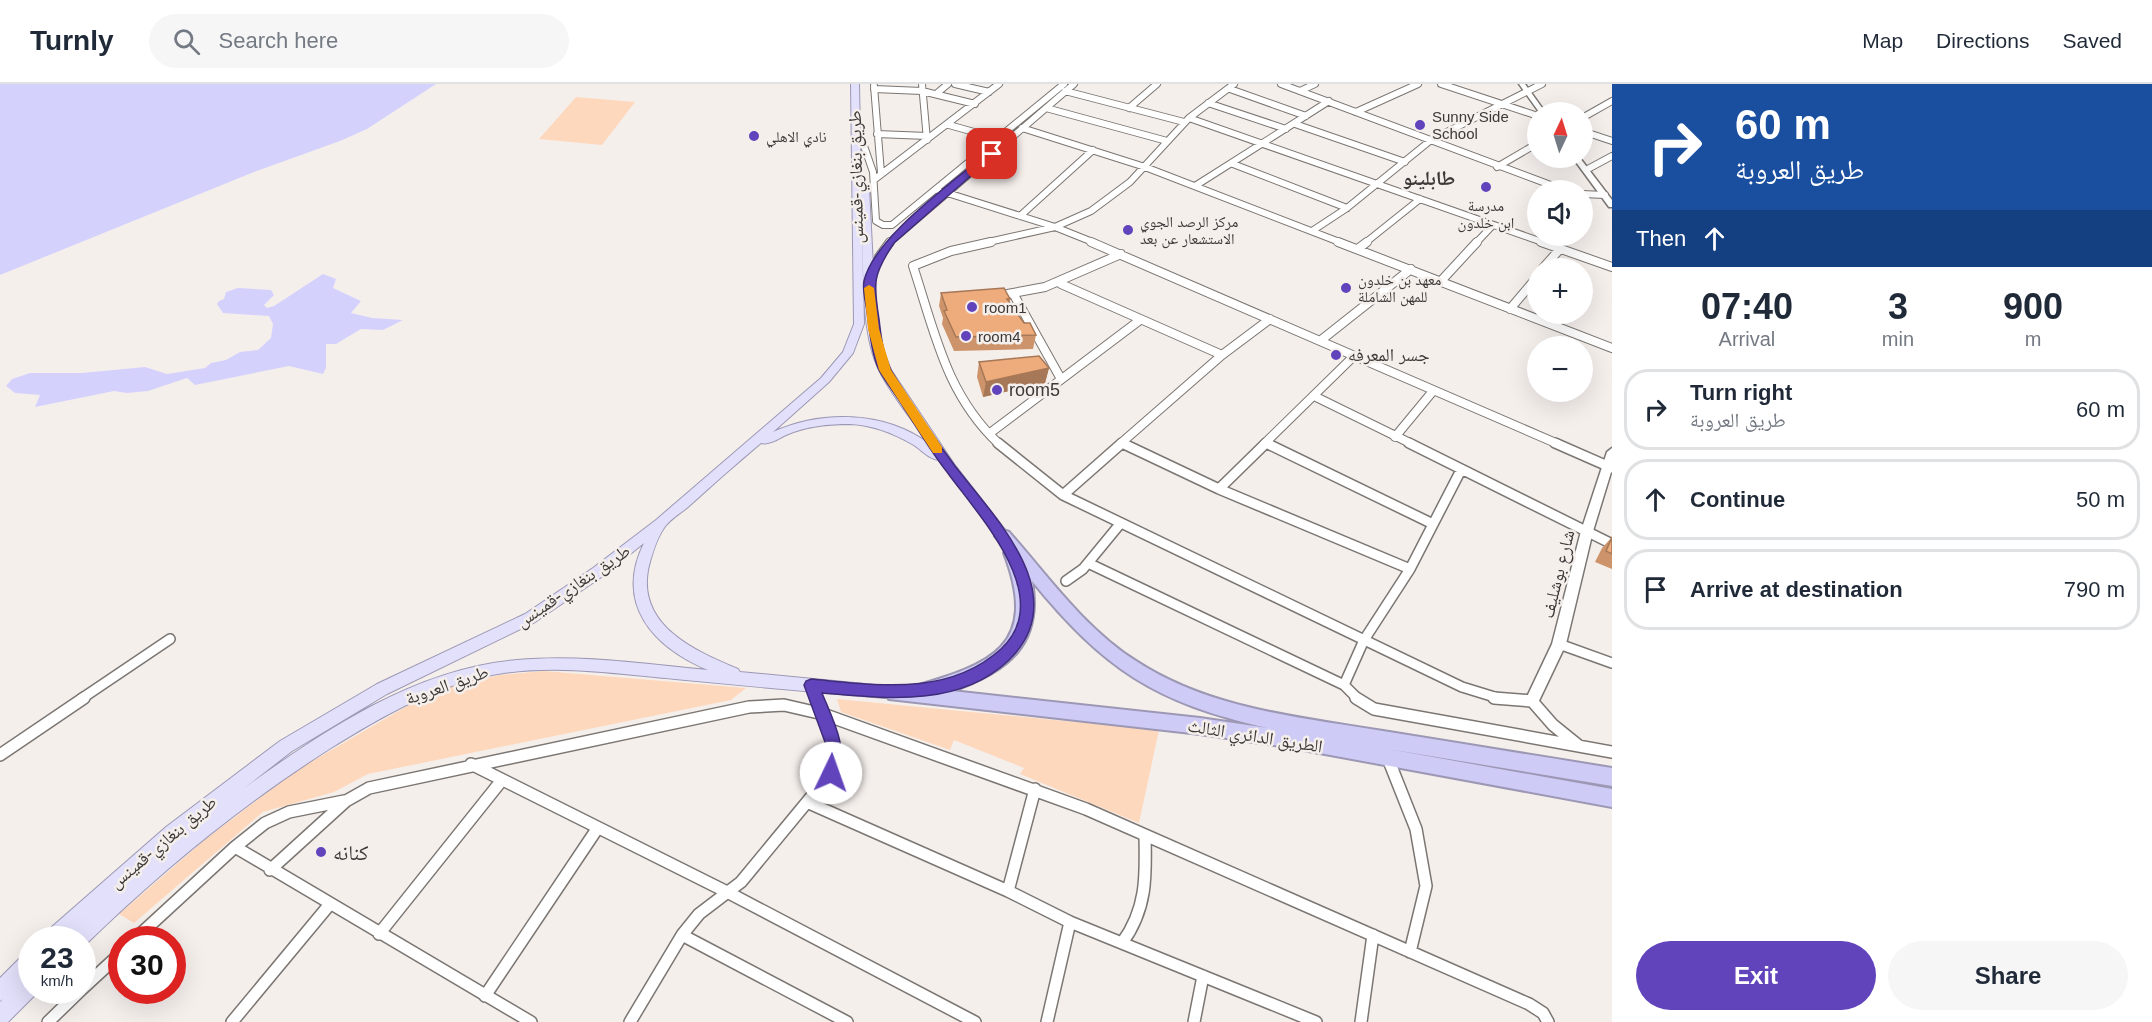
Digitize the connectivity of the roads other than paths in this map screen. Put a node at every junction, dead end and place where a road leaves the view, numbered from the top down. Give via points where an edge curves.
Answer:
1 (855, 84) edge
2 (863, 84) edge
3 (948, 84) edge
4 (955, 84) edge
5 (999, 84) edge
6 (1072, 84) edge
7 (1158, 84) edge
8 (1281, 84) edge
9 (1315, 84) edge
10 (1418, 84) edge
11 (1441, 84) edge
12 (1522, 84) edge
13 (1542, 84) edge
14 (1232, 86) edge
15 (874, 87) edge
16 (922, 87) edge
17 (1064, 88) edge
18 (1300, 91) junction
19 (1527, 91) junction
20 (989, 92) junction
21 (936, 94) junction
22 (1329, 101) junction
23 (1612, 101) edge
24 (1535, 102) edge
25 (1208, 103) junction
26 (975, 104) junction
27 (1500, 104) junction
28 (1046, 108) junction
29 (1129, 108) junction
30 (1356, 112) junction
31 (1593, 112) edge
32 (1527, 113) edge
33 (1306, 116) junction
34 (1187, 120) junction
35 (1295, 124) junction
36 (949, 125) junction
37 (1022, 128) junction
38 (1286, 129) junction
39 (877, 134) junction
40 (1593, 135) edge
41 (927, 138) junction
42 (999, 139) junction
43 (1431, 140) junction
44 (1167, 141) junction
45 (1612, 141) edge
46 (1262, 142) junction
47 (863, 143) junction
48 (1527, 149) edge
49 (1093, 150) junction
50 (1612, 156) edge
51 (1405, 162) junction
52 (1233, 164) junction
53 (1145, 167) junction
54 (1497, 167) junction
55 (1586, 170) joint
56 (881, 173) junction
57 (874, 179) junction
58 (1535, 180) edge
59 (1378, 184) junction
60 (1195, 186) junction
61 (938, 190) junction
62 (946, 193) junction
63 (1593, 194) edge
64 (1605, 195) junction
65 (1420, 199) junction
66 (1612, 204) edge
67 (1347, 208) junction
68 (1020, 216) junction
69 (1492, 225) junction
70 (1055, 227) junction
71 (1312, 231) junction
72 (1359, 248) junction
73 (1560, 249) junction
74 (1121, 254) junction
75 (1552, 258) edge
76 (1612, 267) edge
77 (1411, 269) junction
78 (1441, 281) junction
79 (869, 282) junction
80 (1061, 284) junction
81 (1527, 289) edge
82 (1014, 295) junction
83 (992, 297) edge
84 (936, 300) dead end
85 (925, 301) junction
86 (1510, 309) junction
87 (1270, 318) junction
88 (1140, 320) junction
89 (1320, 341) junction
90 (1612, 348) edge
91 (1222, 355) junction
92 (1354, 356) junction
93 (1061, 379) junction
94 (1433, 391) junction
95 (1314, 396) junction
96 (990, 433) junction
97 (1395, 437) junction
98 (1266, 443) junction
99 (1124, 444) junction
100 (745, 452) junction
101 (1612, 452) edge
102 (950, 467) junction
103 (1610, 467) edge
104 (1461, 470) junction
105 (1219, 489) junction
106 (1063, 495) junction
107 (661, 523) junction
108 (1120, 524) junction
109 (1434, 524) junction
110 (1587, 531) junction
111 (1003, 536) junction
112 (1612, 544) edge
113 (1088, 563) junction
114 (1410, 569) junction
115 (1066, 581) dead end
116 (171, 639) dead end
117 (1364, 640) junction
118 (1559, 644) junction
119 (1612, 663) edge
120 (754, 680) junction
121 (811, 685) junction
122 (1344, 685) junction
123 (896, 693) junction
124 (1532, 701) junction
125 (823, 714) junction
126 (1579, 746) junction
127 (1384, 749) junction
128 (1612, 752) edge
129 (0, 755) edge
130 (471, 764) junction
131 (1612, 777) edge
132 (502, 780) junction
133 (1035, 789) junction
134 (1612, 798) edge
135 (346, 801) junction
136 (809, 803) junction
137 (597, 828) junction
138 (1145, 836) junction
139 (236, 847) junction
140 (270, 870) junction
141 (1008, 891) junction
142 (729, 893) junction
143 (330, 904) junction
144 (1070, 922) junction
145 (67, 926) edge
146 (90, 926) edge
147 (149, 926) edge
148 (379, 934) junction
149 (682, 935) junction
150 (1372, 935) junction
151 (1122, 943) junction
152 (1410, 952) junction
153 (108, 965) edge
154 (18, 974) edge
155 (96, 976) edge
156 (1203, 976) junction
157 (0, 991) edge
158 (485, 996) junction
159 (18, 998) edge
160 (67, 1004) edge
161 (0, 1016) edge
162 (234, 1021) edge
163 (48, 1022) edge
164 (531, 1022) edge
165 (630, 1022) edge
166 (847, 1022) edge
167 (975, 1022) edge
168 (1047, 1022) edge
169 (1194, 1022) edge
170 (1316, 1022) edge
171 (1361, 1022) edge
172 (1548, 1022) edge

1 - 100 main road, طريق بنغازي-قمينس via 859,315 855,339 838,367
2 - 47 main road
3 - 21 street
4 - 20 street
5 - 20 street
6 - 17 street
7 - 29 street
8 - 18 street
9 - 18 street
10 - 30 street
11 - 27 street
12 - 19 street
13 - 19 street
14 - 25 street
14 - 33 street
15 - 16 street
15 - 39 street
16 - 21 street
16 - 41 street
17 - 28 street
17 - 29 street
17 - 42 street
18 - 22 street
19 - 24 street
19 - 27 street
20 - 26 street
21 - 26 street
22 - 30 street
22 - 33 street
23 - 31 street
25 - 34 street
25 - 38 street
26 - 36 street
27 - 32 street
27 - 43 street
28 - 37 street
28 - 44 street
29 - 34 street
30 - 43 street
33 - 35 street
34 - 44 street
34 - 46 street
35 - 38 street
35 - 51 street
36 - 41 street
36 - 42 street
37 - 49 street
37 - 62 street
38 - 46 street
39 - 41 street
39 - 56 street
40 - 45 street
41 - 56 street
42 - 61 street
43 - 51 street
43 - 54 street
44 - 53 street
46 - 52 street
46 - 59 street
47 - 57 street
47 - 79 main road
48 - 54 street
49 - 53 street
49 - 68 street
50 - 55 street
51 - 59 street
52 - 60 street
52 - 67 street
53 - 60 street
53 - 70 street via 1091,211
54 - 58 street
55 - 64 street
56 - 57 street
57 - 61 street via 876,220 886,226 897,223
59 - 65 street
59 - 67 street
60 - 71 street
61 - 62 street
62 - 68 street
62 - 79 street via 891,241 879,257
63 - 64 street
64 - 66 street
65 - 69 street
65 - 72 street
67 - 71 street
68 - 70 street
69 - 73 street
69 - 78 street
70 - 74 street
70 - 85 street via 920,260 913,266
71 - 72 street
72 - 77 street
73 - 75 street
73 - 76 street
74 - 80 street
74 - 87 street
77 - 78 street
77 - 89 street
78 - 86 street
79 - 102 main road via 874,329 885,370
80 - 82 street
80 - 88 street
81 - 86 street
82 - 83 street
82 - 93 street
84 - 85 street
85 - 96 street via 959,396
86 - 90 street
87 - 89 street
87 - 91 street
88 - 91 street
88 - 93 street
89 - 92 street
91 - 99 street
92 - 94 street
92 - 95 street
93 - 96 street
94 - 97 street
94 - 103 street
95 - 97 street
95 - 98 street
96 - 106 street via 1037,478
97 - 104 street
98 - 105 street
98 - 109 street
99 - 105 street
99 - 106 street
100 - 102 main road via 784,430 812,422 841,420 873,423 904,432
100 - 107 main road, طريق بنغازي-قمينس
101 - 103 street, شارع بوشليف
102 - 111 main road
103 - 110 street, شارع بوشليف
104 - 109 street
104 - 110 street
105 - 114 street
106 - 108 street
107 - 120 main road via 646,552 638,581 649,619 657,631 683,652
107 - 145 main road, طريق بنغازي-قمينس via 530,618 382,689 286,746 171,832
108 - 113 street
108 - 117 street
109 - 114 street
110 - 112 street
110 - 118 street, شارع بوشليف
111 - 123 highway via 1018,564 1027,594 1024,626 1017,643 976,676 939,687
111 - 127 highway, الطريق الدائري الثالث via 1108,651 1142,675 1187,698 1233,713
113 - 115 street
113 - 122 street
114 - 117 street
116 - 129 street
117 - 122 street
117 - 124 street via 1488,699
118 - 119 street
118 - 124 street, شارع بوشليف
120 - 121 main road, طريق العروبة
120 - 146 main road, طريق العروبة via 547,663 490,669 427,689 356,723 264,781 201,828
121 - 123 main road, طريق العروبة
121 - 125 street
122 - 126 street via 1374,710
123 - 127 highway, الطريق الدائري الثالث
124 - 126 street
125 - 130 street via 764,704
125 - 133 street
125 - 136 street via 834,758 831,773
126 - 128 street
127 - 131 highway, الطريق الدائري الثالث
127 - 134 highway, الطريق الدائري الثالث
127 - 152 street via 1416,829 1426,886
130 - 132 street
130 - 135 street via 369,788
132 - 137 street
132 - 148 street
133 - 138 street
133 - 141 street
135 - 139 street via 289,812 265,823
135 - 140 street
136 - 141 street
136 - 142 street
137 - 142 street
137 - 158 street
138 - 150 street
138 - 151 street via 1144,906 1136,927
139 - 140 street
139 - 147 street
140 - 143 street
141 - 144 street
142 - 149 street via 699,914
142 - 167 street
143 - 148 street
143 - 162 street
144 - 151 street
144 - 168 street
148 - 158 street
149 - 165 street
149 - 166 street
150 - 152 street
150 - 171 street
151 - 156 street
152 - 172 street via 1529,1004 1543,1013
153 - 155 street
154 - 157 main road
156 - 169 street
156 - 170 street
158 - 164 street
159 - 161 main road
160 - 163 street

